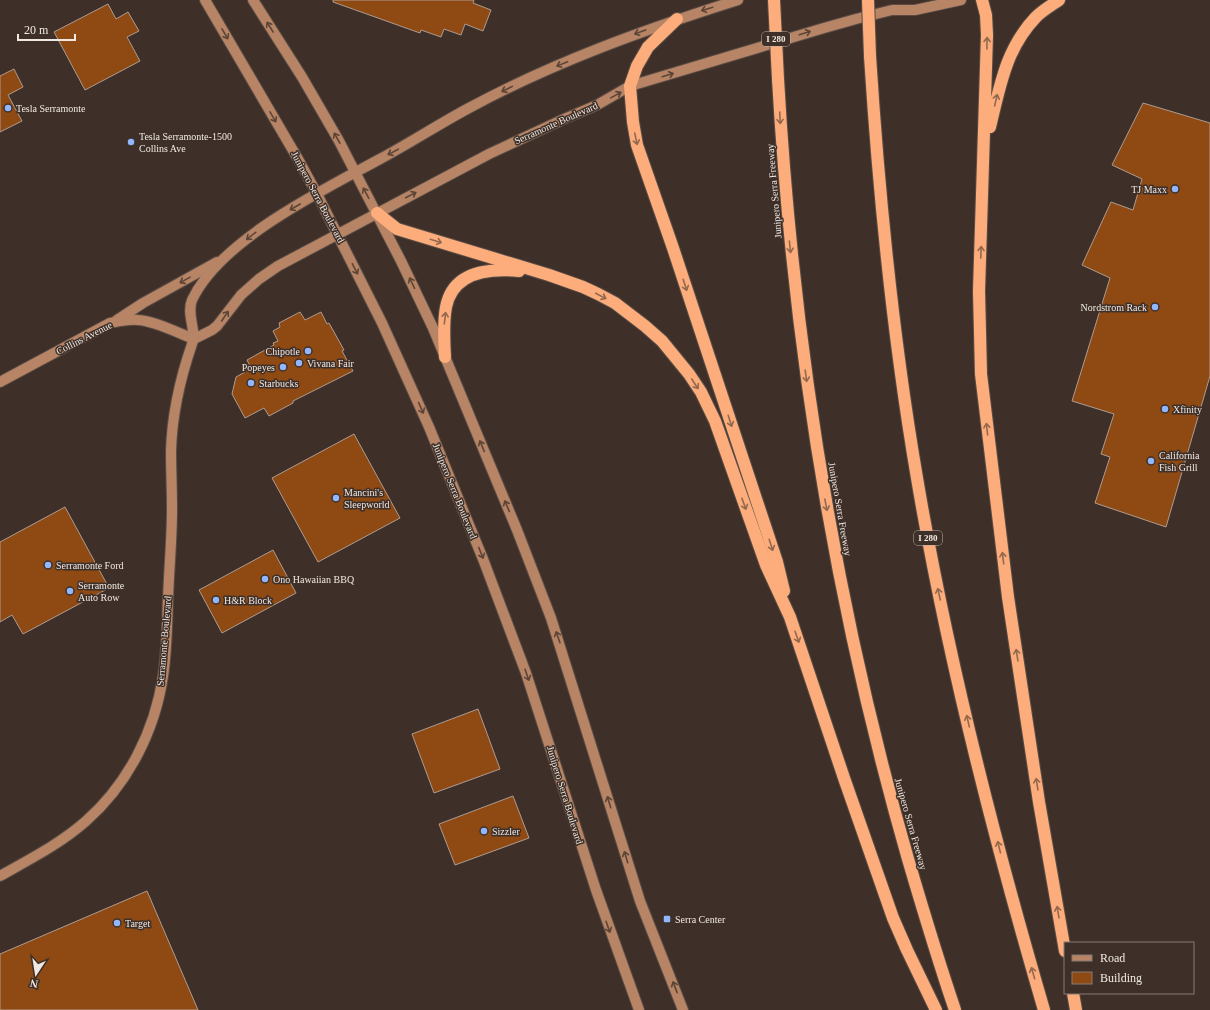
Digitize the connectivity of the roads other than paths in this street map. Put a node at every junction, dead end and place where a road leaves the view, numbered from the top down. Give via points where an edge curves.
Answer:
1 (205, 0) edge
2 (253, 0) edge
3 (738, 0) edge
4 (774, 0) edge
5 (868, 0) edge
6 (961, 0) edge
7 (982, 0) edge
8 (1059, 0) edge
9 (677, 19) junction
10 (630, 86) junction
11 (985, 152) junction
12 (355, 173) junction
13 (317, 194) junction
14 (376, 213) junction
15 (338, 234) junction
16 (231, 253) junction
17 (566, 281) junction
18 (110, 323) junction
19 (194, 339) junction
20 (445, 357) junction
21 (0, 382) edge
22 (790, 617) junction
23 (0, 876) edge
24 (1064, 945) edge
25 (1073, 994) edge
26 (639, 1010) edge
27 (683, 1010) edge
28 (936, 1010) edge
29 (955, 1010) edge
30 (1044, 1010) edge
31 (1076, 1010) edge

1 -> 13 main road, Junipero Serra Boulevard
12 -> 2 main road via 302,77
3 -> 9 main road, Serramonte Boulevard
4 -> 29 highway, Junipero Serra Freeway / I 280, bridge via 790,242 812,418 841,582 876,743 923,909
30 -> 5 highway, I 280, bridge via 969,726 917,479 892,314 876,156
10 -> 6 main road, Serramonte Boulevard via 856,19 892,10 915,10
11 -> 7 highway via 987,35
11 -> 8 highway via 1002,75 1016,42 1037,16
9 - 10 highway via 648,47 637,66
9 -> 12 main road, Serramonte Boulevard via 615,41 542,72 470,108
14 -> 10 main road, Serramonte Boulevard via 489,154 597,105
10 -> 22 highway via 637,145 777,562
24 -> 11 highway via 1008,597 981,374 979,291
12 - 13 main road, Serramonte Boulevard
14 -> 12 main road
13 - 15 main road, Junipero Serra Boulevard
13 -> 16 main road, Serramonte Boulevard via 273,221
14 - 15 main road, Serramonte Boulevard
14 -> 17 highway via 397,229
20 -> 14 main road
19 -> 15 main road, Serramonte Boulevard via 217,326 241,296 259,279
15 -> 26 main road, Junipero Serra Boulevard via 405,372 483,558 526,673 596,890
16 -> 18 main road
16 - 19 main road, Serramonte Boulevard via 209,276 192,301 190,316
20 -> 17 highway via 446,305 453,288 465,277 503,270 530,272
17 -> 22 highway via 598,294 631,314 662,341 689,374 715,421 766,565
18 - 19 main road, Collins Avenue via 145,321
18 - 21 main road, Collins Avenue
19 - 23 main road, Serramonte Boulevard via 179,386 174,418 171,449 172,521 164,662 159,698 149,729 123,779 98,809 63,840
27 -> 20 main road via 640,900 551,618
22 -> 28 highway via 893,918
25 - 31 highway

